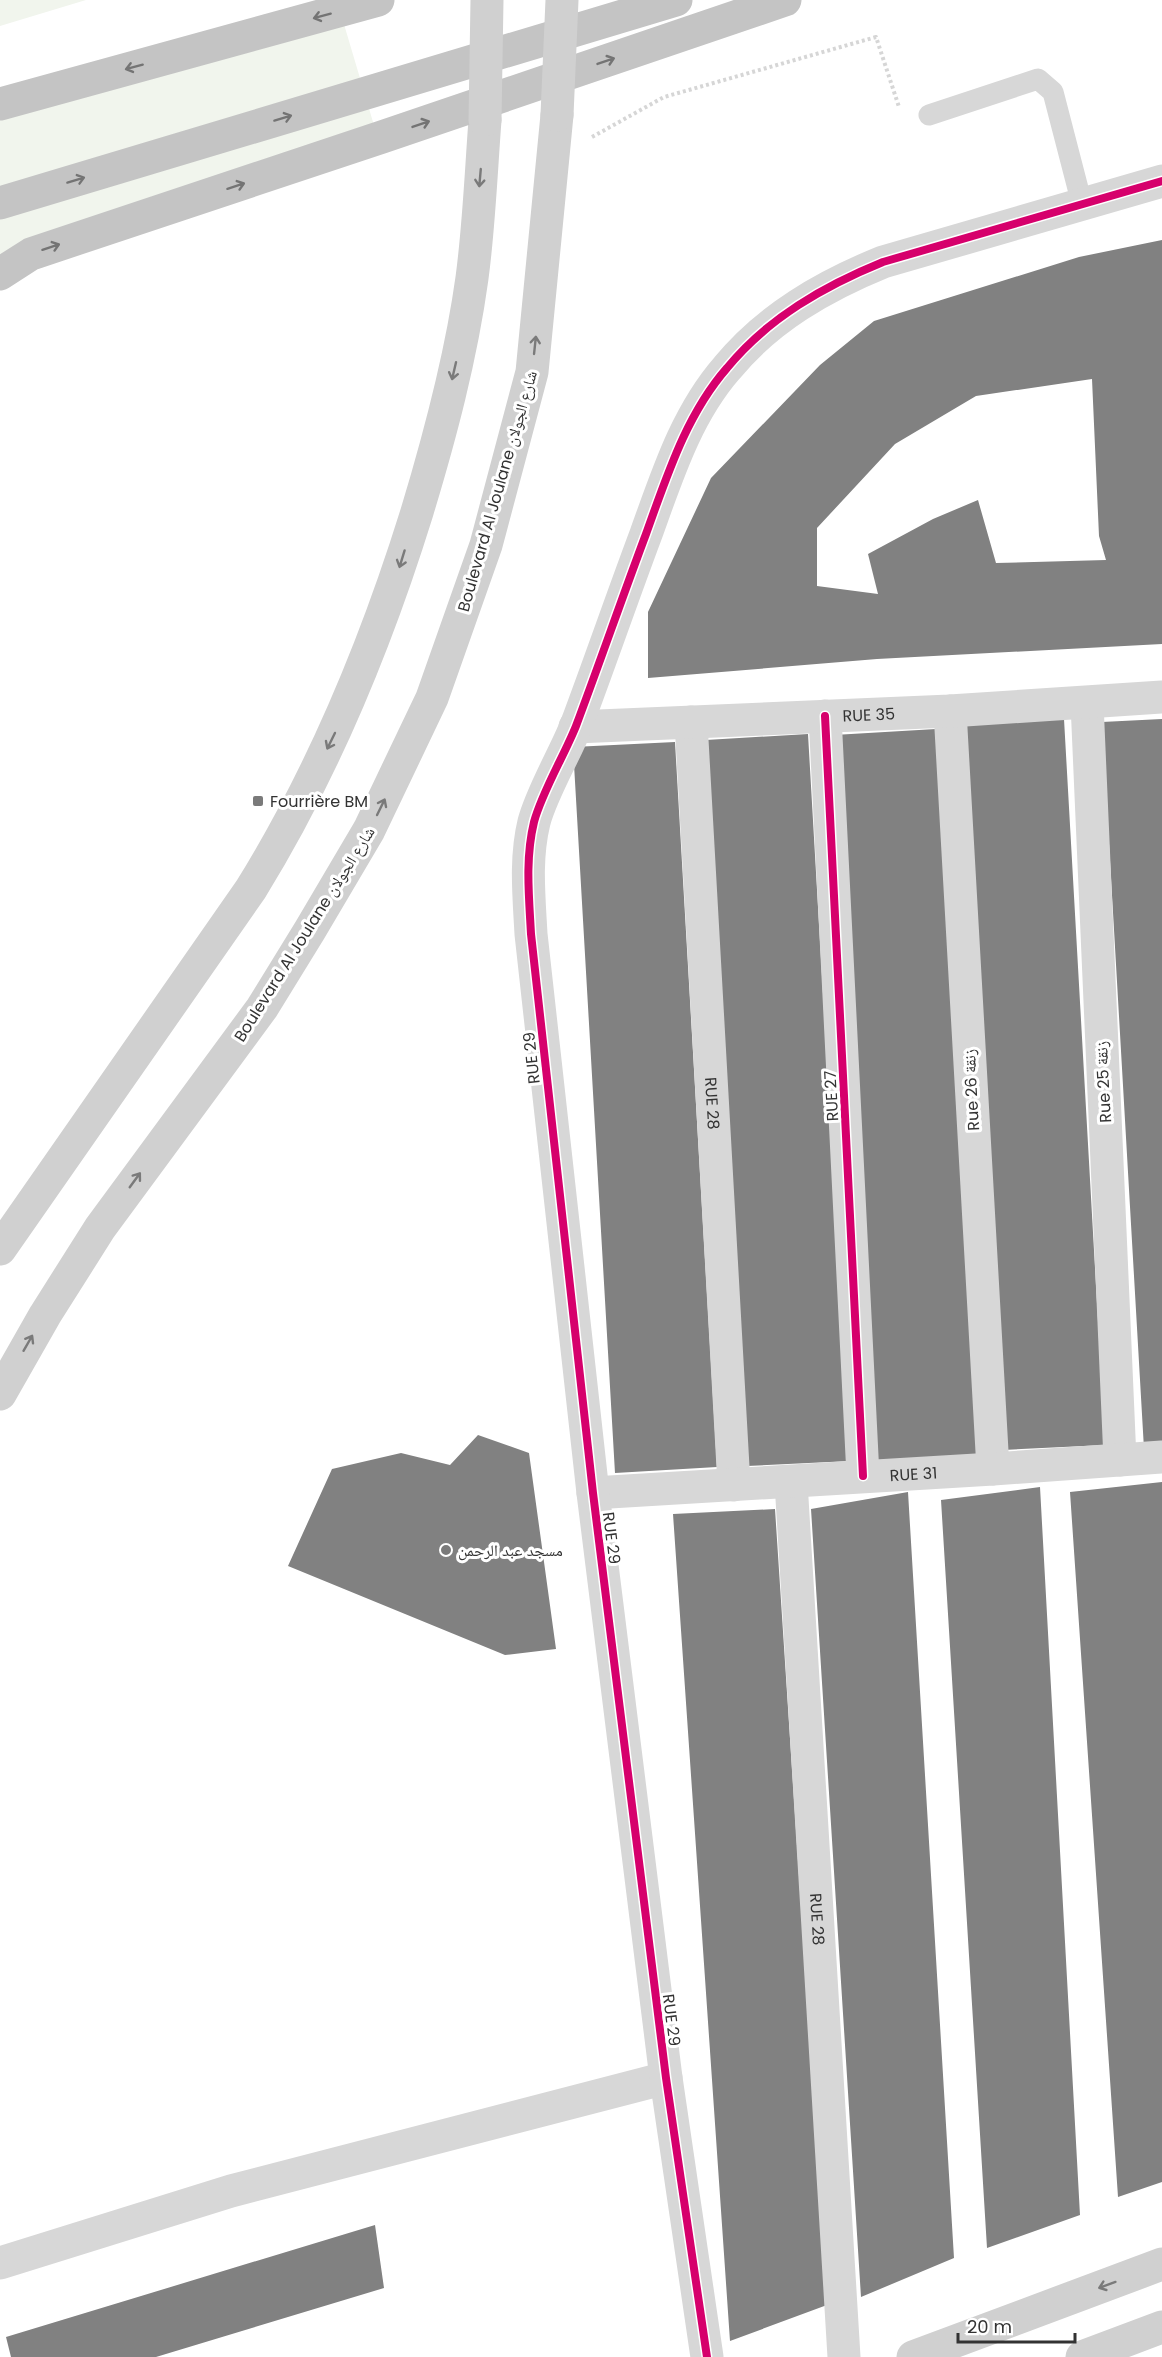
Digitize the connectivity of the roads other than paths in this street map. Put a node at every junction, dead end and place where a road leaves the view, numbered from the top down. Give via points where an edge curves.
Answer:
1 (378, 0) edge
2 (487, 0) edge
3 (562, 0) edge
4 (676, 0) edge
5 (785, 0) edge
6 (0, 104) edge
7 (929, 116) road end
8 (1162, 181) edge
9 (0, 203) edge
10 (1082, 204) junction
11 (0, 274) edge
12 (1162, 698) edge
13 (1087, 703) junction
14 (950, 711) junction
15 (825, 716) junction
16 (692, 722) junction
17 (575, 727) junction
18 (0, 1249) edge
19 (0, 1394) edge
20 (1162, 1457) edge
21 (1120, 1460) junction
22 (993, 1469) junction
23 (863, 1476) junction
24 (791, 1482) junction
25 (734, 1485) junction
26 (593, 1493) junction
27 (666, 2078) junction
28 (0, 2263) edge
29 (1162, 2264) edge
30 (1162, 2327) edge
31 (707, 2357) edge
32 (844, 2357) edge
33 (913, 2357) edge
34 (1082, 2357) edge

1 -> 6 highway
2 -> 18 main road, bridge via 485,120 472,277 457,360 399,569 342,719 278,846 251,889
19 -> 3 main road, Boulevard Al Joulane شارع الجولان, bridge via 100,1228 249,1026 310,930 369,830 432,698 486,545 532,372 557,115
9 -> 4 highway
11 -> 5 highway via 31,254
7 - 10 lane via 1038,79 1053,92
8 - 10 street, RUE 29
10 - 17 street, RUE 29 via 883,262 848,276 784,314 742,351 707,393 691,420
12 - 13 street, RUE 35
13 - 14 street, RUE 35
13 - 21 street, Rue 25 زنقة
14 - 15 street, RUE 35
14 - 22 street, Rue 26 زنقة
15 - 16 street, RUE 35
15 - 23 street, RUE 27
16 - 17 street, RUE 35
16 - 25 street, RUE 28
17 - 26 street, RUE 29 via 535,819 528,870 532,946
20 - 21 street, RUE 31
21 - 22 street, RUE 31
22 - 23 street, RUE 31
23 - 24 street, RUE 31
24 - 25 street, RUE 31
24 - 32 street, RUE 28
25 - 26 street, RUE 31
26 - 27 street, RUE 29
27 - 28 street via 231,2191
27 - 31 street, RUE 29
29 -> 33 main road
30 - 34 main road

